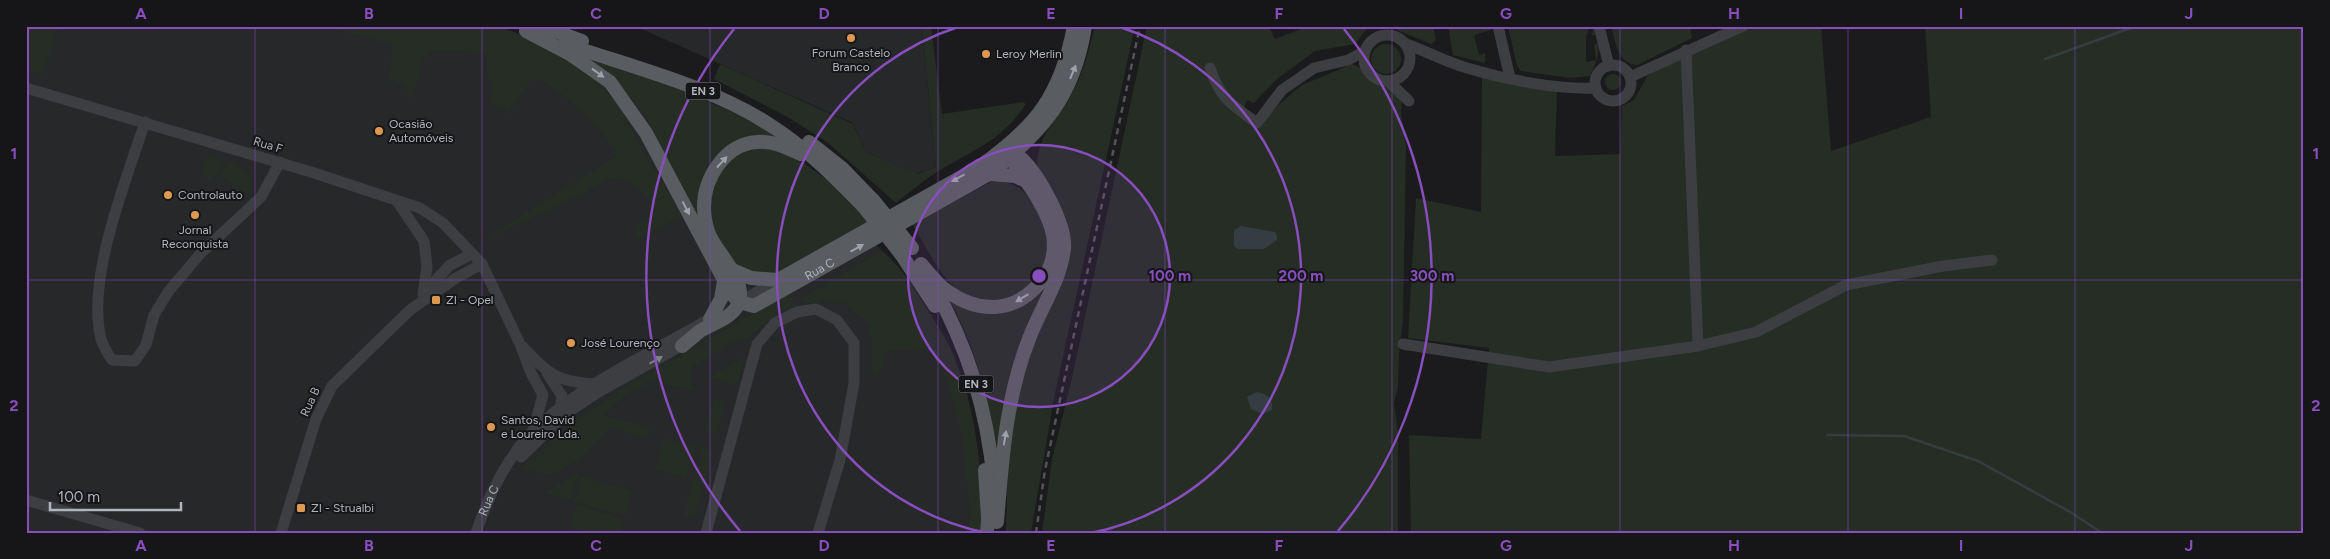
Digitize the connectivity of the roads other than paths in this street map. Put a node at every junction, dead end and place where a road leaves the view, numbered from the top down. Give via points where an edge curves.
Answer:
1 (513, 26) edge
2 (541, 26) edge
3 (1074, 26) edge
4 (1085, 26) edge
5 (1380, 26) edge
6 (1498, 26) edge
7 (1599, 26) edge
8 (1743, 26) edge
9 (526, 31) junction
10 (1391, 31) edge
11 (1374, 39) junction
12 (1406, 44) junction
13 (1423, 50) junction
14 (1686, 50) junction
15 (1365, 51) junction
16 (1410, 58) junction
17 (1348, 60) junction
18 (1609, 66) junction
19 (1210, 68) dead end
20 (1368, 71) junction
21 (1404, 73) junction
22 (1630, 77) junction
23 (1510, 78) junction
24 (1388, 81) junction
25 (26, 88) edge
26 (1596, 88) junction
27 (145, 122) junction
28 (1037, 133) junction
29 (1007, 153) junction
30 (280, 162) junction
31 (989, 174) junction
32 (1029, 176) junction
33 (837, 179) junction
34 (397, 201) junction
35 (869, 203) junction
36 (906, 251) junction
37 (472, 254) junction
38 (1992, 260) dead end
39 (482, 264) junction
40 (921, 264) junction
41 (727, 275) junction
42 (778, 280) junction
43 (422, 294) junction
44 (740, 302) junction
45 (754, 306) junction
46 (410, 310) junction
47 (710, 318) junction
48 (520, 344) junction
49 (1403, 344) dead end
50 (682, 346) junction
51 (1698, 346) junction
52 (543, 368) junction
53 (595, 384) junction
54 (543, 395) junction
55 (562, 412) junction
56 (533, 431) junction
57 (505, 472) junction
58 (26, 500) edge
59 (997, 527) edge
60 (140, 533) edge
61 (281, 533) edge
62 (476, 533) edge
63 (706, 533) edge
64 (818, 533) edge
65 (987, 533) edge

1 - 9 main road, EN 3
2 - 35 main road, EN 3 via 708,86 771,118 810,142 843,169
3 - 29 main road via 1069,52 1054,93 1037,123
28 -> 4 main road, Rua C via 1063,96 1081,54
5 - 11 street
6 - 23 street
7 - 18 street
8 - 14 street
9 - 33 main road, EN 3 via 705,92 769,124 807,151
9 -> 41 main road via 570,54 610,82 646,132
10 - 11 street
10 - 12 street
11 - 15 street
12 - 13 street
12 - 16 street
13 - 16 street
13 - 23 street via 1466,68
14 - 22 street
14 - 51 street
15 - 17 street
15 - 20 street
16 - 21 street
17 - 19 street via 1314,68 1282,90 1257,124 1217,90
17 - 20 street
18 - 22 street via 1619,66
18 - 26 street via 1596,77
20 - 24 street
21 - 24 street
21 - 24 street via 1409,102
22 - 26 street via 1628,94 1619,101 1602,98
23 - 26 street
25 - 27 street, Rua F
27 - 30 street, Rua F
27 - 30 street via 118,204 102,270 98,303 101,340 112,360 135,362 146,346 154,315 168,292 201,253 261,197
28 - 29 main road, Rua C
28 - 32 main road
29 - 31 main road, Rua C
29 - 32 main road via 1022,159
29 -> 42 main road, Rua C
30 - 34 street, Rua F
31 - 32 main road
45 -> 31 main road, Rua C
32 -> 40 main road via 1048,220 1054,248 1046,277 1024,299 996,308 976,305 947,291
59 -> 32 main road via 1003,451 1013,391 1028,340 1056,280 1064,247 1057,215
33 - 35 main road, EN 3
41 -> 33 main road via 709,234 704,208 706,186 719,163 736,148 756,142 777,144 800,154
34 - 37 street, Rua F via 420,208 443,223
34 - 43 street, Rua B via 424,241 427,268
35 - 36 main road, EN 3, bridge
36 - 40 main road, EN 3
36 - 65 main road, EN 3 via 943,319 966,372 983,445
37 - 39 street, Rua F
37 - 43 street, Rua B via 450,265
38 - 51 street via 1846,285 1756,332
39 - 46 street, Rua B
39 - 48 street, Rua F
40 - 59 main road, EN 3 via 949,314 972,368 990,443
41 - 42 main road
41 - 44 main road via 739,288
41 - 47 main road via 721,299
42 - 44 street, Rua C
43 - 46 street, Rua B
44 - 45 main road
44 - 47 street, Rua C
44 - 50 main road via 732,312
45 - 50 street, Rua C
46 - 61 street, Rua B via 332,386 316,419
47 - 53 street, Rua C
48 - 52 street
48 - 54 street via 530,373
49 - 51 street via 1549,367
55 -> 50 street, Rua C
52 - 53 street via 571,383
52 - 55 street via 562,396
53 - 55 street, Rua C
54 - 55 street
54 - 56 street
55 - 56 street, Rua C
55 - 57 street, Rua C
56 - 57 street, Rua C
57 - 62 street, Rua C
58 - 60 street
63 - 64 street via 757,344 775,323 797,312 816,309 837,320 854,343 854,383 840,460

